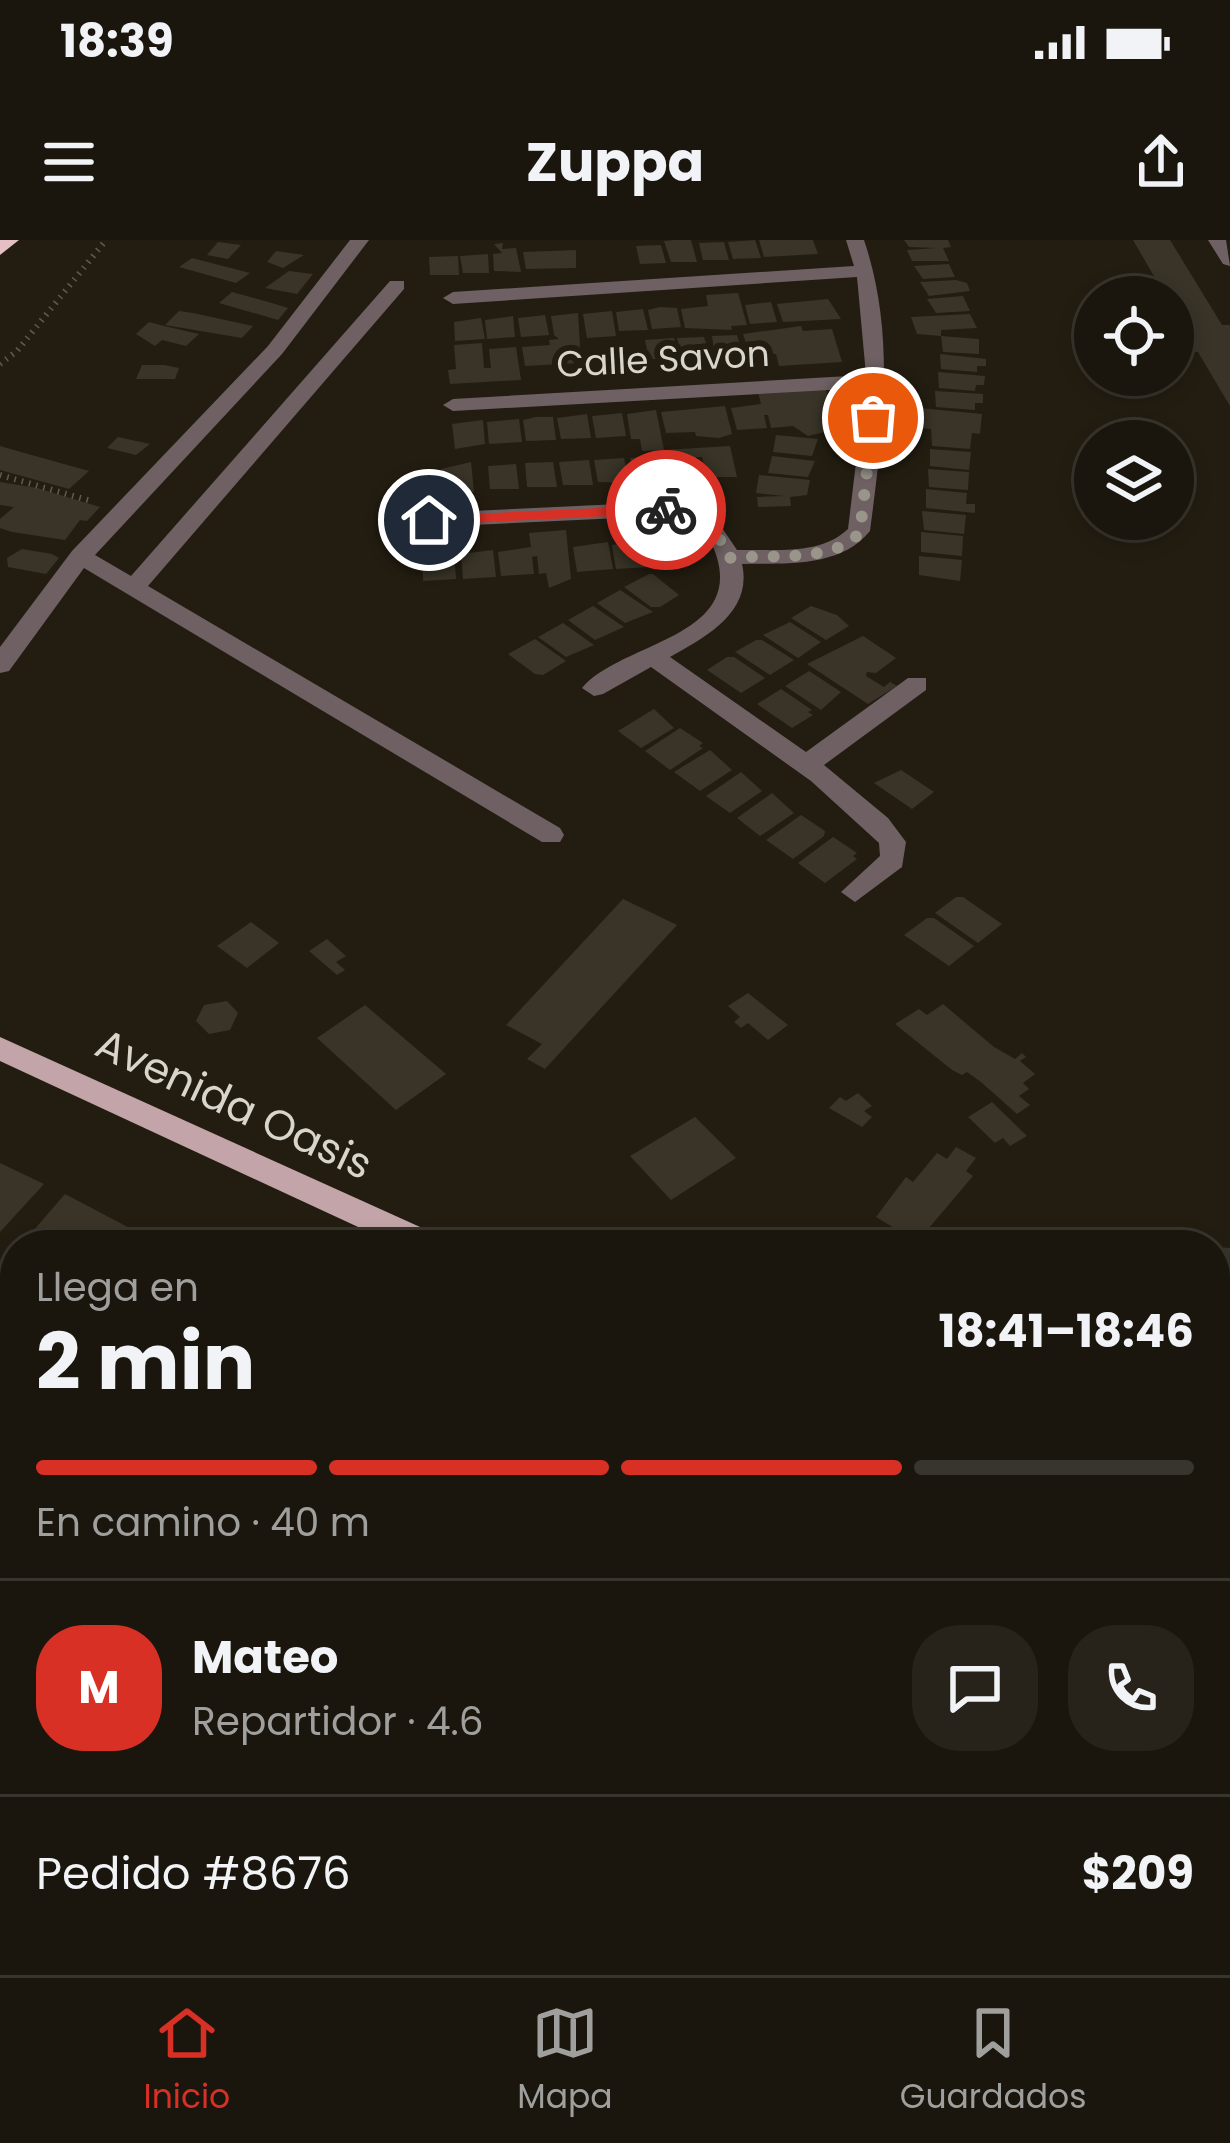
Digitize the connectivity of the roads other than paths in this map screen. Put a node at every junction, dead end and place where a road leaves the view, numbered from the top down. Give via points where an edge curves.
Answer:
1 (8, 240) edge
2 (360, 240) edge
3 (855, 240) edge
4 (1217, 240) edge
5 (0, 248) edge
6 (1230, 260) edge
7 (868, 271) junction
8 (398, 285) dead end
9 (453, 298) dead end
10 (877, 381) junction
11 (453, 405) dead end
12 (429, 520) dead end
13 (80, 556) junction
14 (729, 558) junction
15 (134, 588) junction
16 (650, 655) junction
17 (0, 664) edge
18 (917, 684) dead end
19 (593, 688) dead end
20 (806, 766) junction
21 (551, 835) dead end
22 (855, 892) dead end
23 (0, 1048) edge
24 (388, 1230) edge

1 - 5 highway
2 - 13 street via 294,326
3 - 7 street
4 - 6 street
7 - 9 street
7 - 10 street
8 - 15 street
10 - 11 street, Calle Savon
10 - 14 street via 860,532 851,543
12 - 14 street via 683,511 719,533
13 - 15 street
13 - 17 street
14 - 16 street via 730,602
15 - 21 street
16 - 19 street
16 - 20 street
18 - 20 street
20 - 22 street via 892,842 893,860
23 - 24 main road, Avenida Oasis

